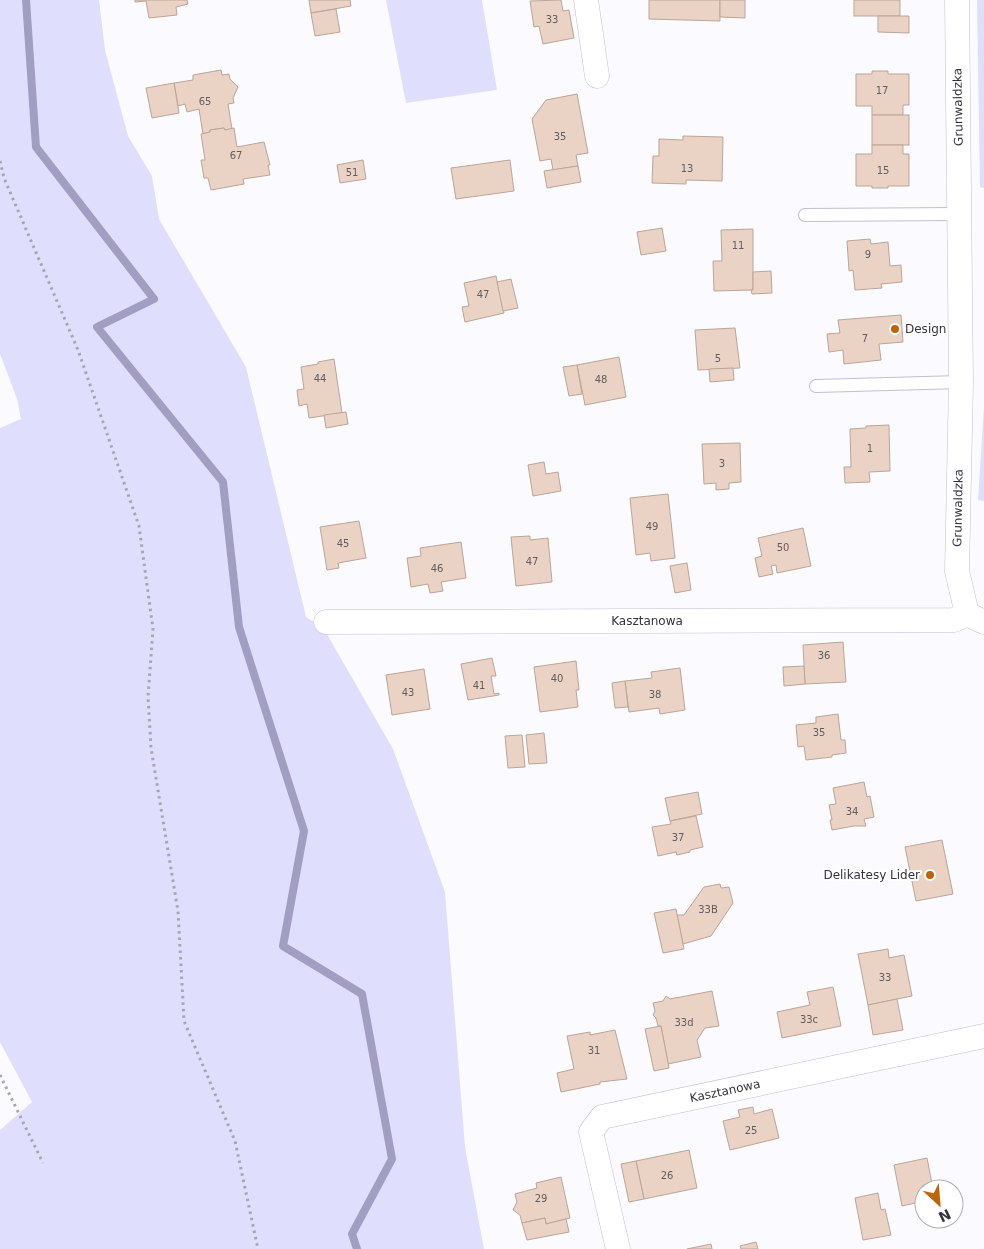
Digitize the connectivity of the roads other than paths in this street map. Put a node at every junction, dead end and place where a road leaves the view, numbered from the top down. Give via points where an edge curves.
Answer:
1 (586, 0) edge
2 (956, 0) edge
3 (597, 76) dead end
4 (959, 214) junction
5 (805, 215) dead end
6 (961, 382) junction
7 (816, 386) dead end
8 (976, 618) edge
9 (326, 622) dead end
10 (984, 1036) edge
11 (618, 1249) edge

1 - 3 street
2 - 4 street, Grunwaldzka
4 - 5 lane
4 - 6 street, Grunwaldzka
6 - 7 lane
6 - 8 street, Grunwaldzka via 956,571
8 - 9 street, Kasztanowa
10 - 11 street, Kasztanowa via 602,1117 590,1132

